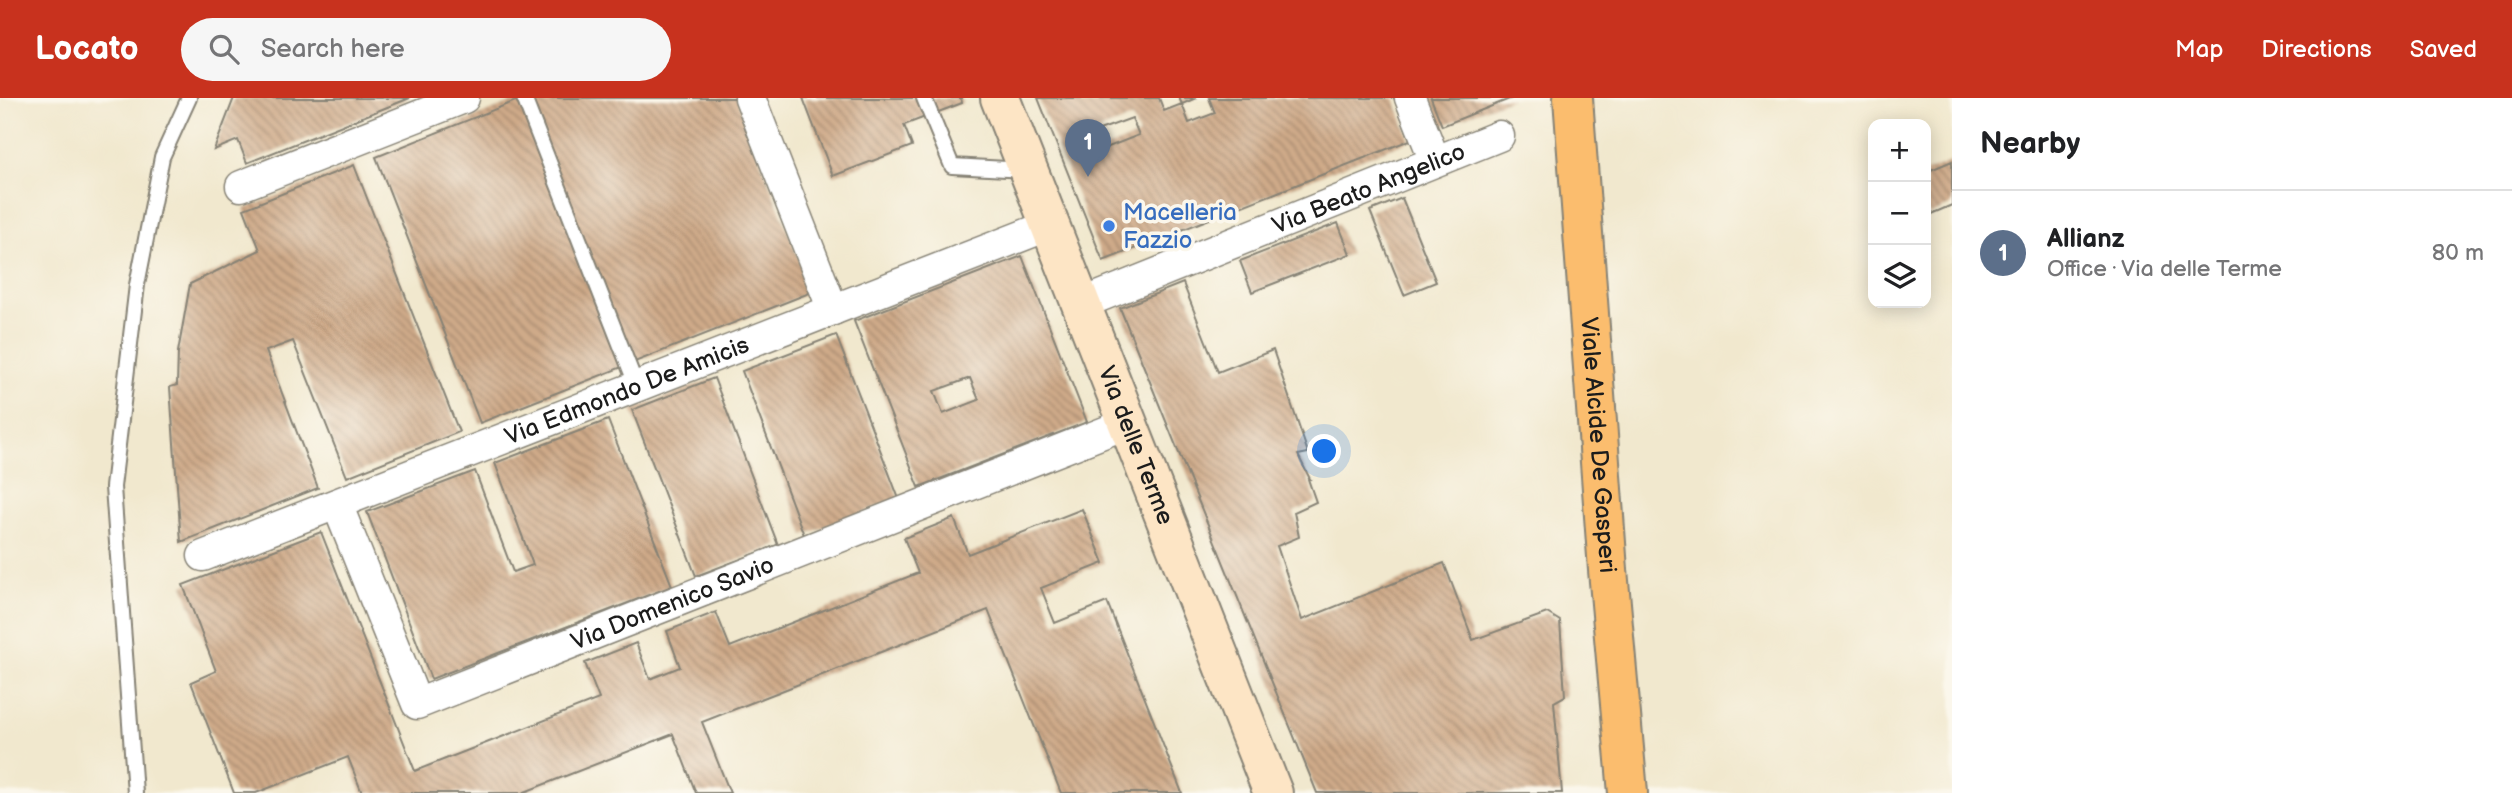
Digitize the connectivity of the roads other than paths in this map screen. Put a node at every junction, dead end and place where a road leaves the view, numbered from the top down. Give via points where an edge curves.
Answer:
1 (189, 98) edge
2 (464, 98) edge
3 (524, 98) edge
4 (750, 98) edge
5 (924, 98) edge
6 (1000, 98) edge
7 (1410, 98) edge
8 (1573, 98) edge
9 (1499, 136) dead end
10 (1435, 161) junction
11 (1030, 170) junction
12 (241, 186) dead end
13 (1051, 225) junction
14 (1081, 304) junction
15 (833, 310) junction
16 (638, 387) junction
17 (1128, 423) junction
18 (337, 504) junction
19 (203, 556) dead end
20 (135, 793) edge
21 (1273, 793) edge
22 (1628, 793) edge

1 - 20 lane via 162,158 137,285 113,487
2 - 12 street
3 - 16 lane
4 - 15 street
5 - 11 lane via 953,166
6 - 11 street, Via delle Terme
7 - 10 street
8 - 22 main road, Viale Alcide De Gasperi
9 - 10 street, Via Beato Angelico
10 - 14 street, Via Beato Angelico
11 - 13 street, Via delle Terme
13 - 14 street, Via delle Terme
13 - 15 street, Via Edmondo De Amicis
14 - 17 street, Via delle Terme
15 - 16 street, Via Edmondo De Amicis
16 - 18 street, Via Edmondo De Amicis
17 - 18 street, Via Domenico Savio via 417,704
17 - 21 street, Via delle Terme
18 - 19 street, Via Edmondo De Amicis

